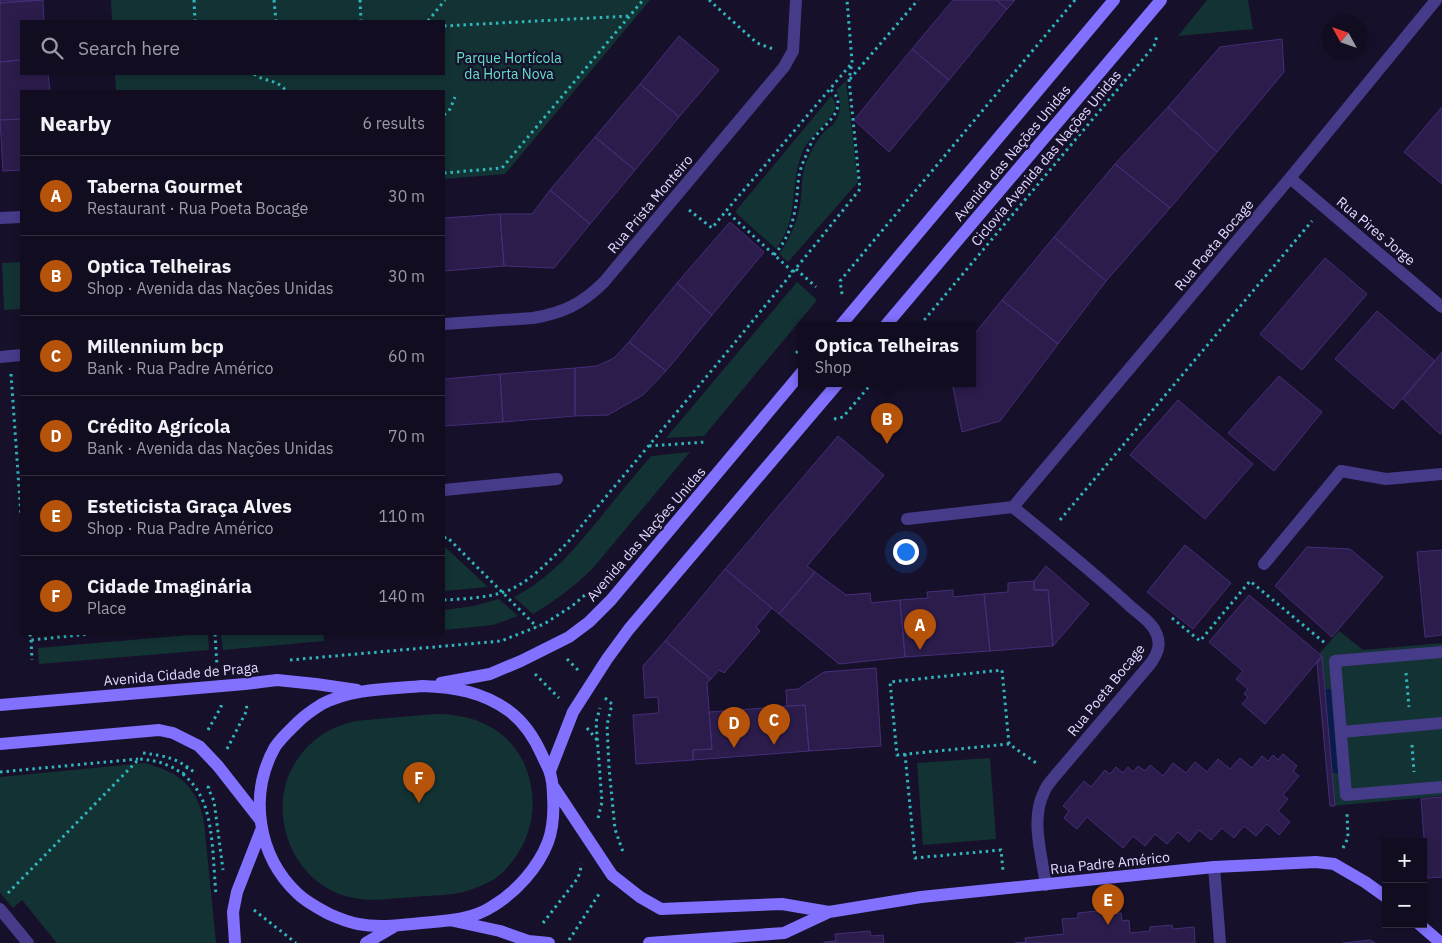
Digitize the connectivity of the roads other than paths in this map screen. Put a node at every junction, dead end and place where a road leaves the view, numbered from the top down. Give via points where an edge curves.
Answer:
1 (796, 0) edge
2 (1114, 0) edge
3 (1161, 0) edge
4 (1436, 0) edge
5 (1290, 178) junction
6 (20, 217) edge
7 (0, 218) edge
8 (1442, 307) edge
9 (845, 322) edge
10 (889, 322) edge
11 (445, 324) edge
12 (798, 377) edge
13 (835, 387) edge
14 (1442, 474) edge
15 (557, 479) dead end
16 (445, 490) edge
17 (1014, 507) junction
18 (907, 519) dead end
19 (1264, 564) dead end
20 (1442, 652) edge
21 (423, 686) junction
22 (364, 691) junction
23 (0, 705) edge
24 (1442, 723) edge
25 (1341, 732) junction
26 (0, 744) edge
27 (550, 771) junction
28 (552, 784) junction
29 (1442, 786) edge
30 (261, 825) junction
31 (1214, 867) junction
32 (1046, 885) junction
33 (1382, 894) edge
34 (2, 912) edge
35 (829, 912) junction
36 (451, 920) junction
37 (396, 926) junction
38 (1424, 928) edge
39 (28, 943) edge
40 (235, 943) edge
41 (366, 943) edge
42 (549, 943) edge
43 (649, 943) edge
44 (1220, 943) edge
45 (1441, 943) edge

1 - 11 street, Rua Prista Monteiro via 791,56 784,67 594,292 572,307 533,318
2 - 9 main road, Avenida das Nações Unidas
3 - 10 main road, Avenida das Nações Unidas
4 - 5 street, Rua Poeta Bocage
5 - 8 street, Rua Pires Jorge
5 - 17 street, Rua Poeta Bocage
6 - 7 street
12 - 21 main road, Avenida das Nações Unidas via 612,600 589,622 569,636 490,674
13 - 27 main road via 607,659 572,712
14 - 19 street via 1386,479 1341,471
15 - 16 street
17 - 18 street
17 - 32 street, Rua Poeta Bocage via 1152,626 1159,642 1151,663 1044,792 1037,814
20 - 25 street via 1335,661
21 - 22 main road
21 - 27 main road via 470,692 509,711 534,738
22 - 23 main road, Avenida Cidade de Praga via 277,680
22 - 30 main road via 322,704 287,732 276,746 261,785
24 - 25 street
25 - 29 street via 1346,796
26 - 30 main road via 159,730 173,733 199,746 218,766
27 - 28 main road
28 - 35 main road, Rua Padre Américo via 612,875 660,908 782,904
28 - 36 main road via 554,812 548,842 538,862 511,893 491,907 472,916
30 - 37 main road via 272,862 298,895 336,917 357,924
30 - 40 main road via 237,892 233,912
31 - 32 main road, Rua Padre Américo
31 - 33 main road, Rua Padre Américo via 1334,864
31 - 44 street
32 - 35 main road, Rua Padre Américo via 921,898
34 - 39 street
35 - 43 main road, Rua Padre Américo via 784,933
36 - 37 main road
36 - 42 main road via 500,931 528,942
37 - 41 main road
38 - 45 main road

